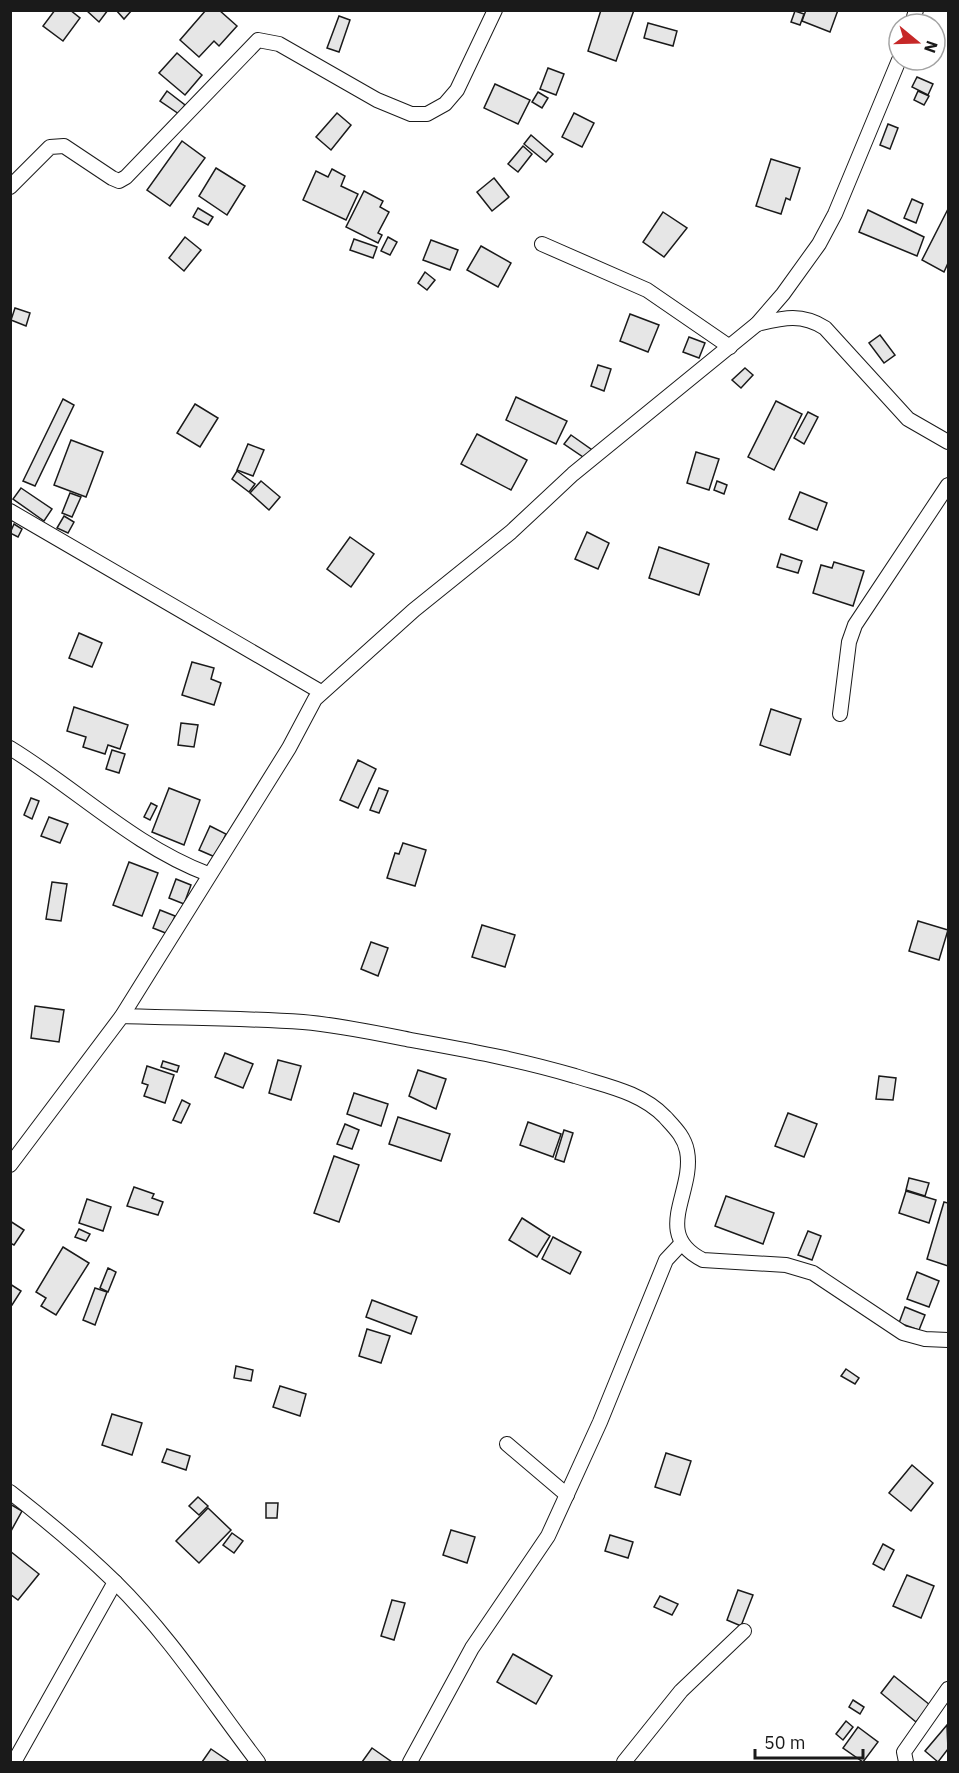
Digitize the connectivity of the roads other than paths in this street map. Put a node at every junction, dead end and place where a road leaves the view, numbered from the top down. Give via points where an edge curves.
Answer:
1 (495, 10) edge
2 (894, 72) edge
3 (10, 187) edge
4 (542, 244) dead end
5 (757, 324) junction
6 (730, 347) junction
7 (948, 442) edge
8 (948, 485) edge
9 (10, 511) edge
10 (321, 692) junction
11 (840, 714) dead end
12 (10, 748) edge
13 (208, 874) junction
14 (122, 1016) junction
15 (10, 1165) edge
16 (681, 1244) junction
17 (948, 1340) edge
18 (507, 1444) dead end
19 (10, 1492) edge
20 (567, 1495) junction
21 (115, 1582) junction
22 (744, 1630) dead end
23 (948, 1689) edge
24 (14, 1762) edge
25 (258, 1762) edge
26 (410, 1762) edge
27 (624, 1762) edge
28 (905, 1762) edge

1 - 3 street via 457,90 445,104 427,114 411,114 279,44 258,40 126,177 119,181 64,146 50,147
2 - 5 street via 819,244
4 - 6 street via 647,290
5 - 6 street
5 - 7 street via 793,316 825,328 908,419
6 - 10 street via 573,474 512,532 414,610
8 - 11 street via 855,626 849,642
9 - 10 street
10 - 13 street
12 - 13 street via 132,834
13 - 14 street
14 - 15 street
14 - 16 street via 306,1023 507,1057 631,1093 658,1110 680,1132 687,1150 677,1222
16 - 17 street via 703,1260 786,1265 813,1273 903,1333
16 - 20 street via 666,1260
18 - 20 street
19 - 21 street
20 - 26 street via 548,1536 472,1648
21 - 24 street
21 - 25 street via 189,1670
22 - 27 street via 681,1691
23 - 28 street via 904,1752

